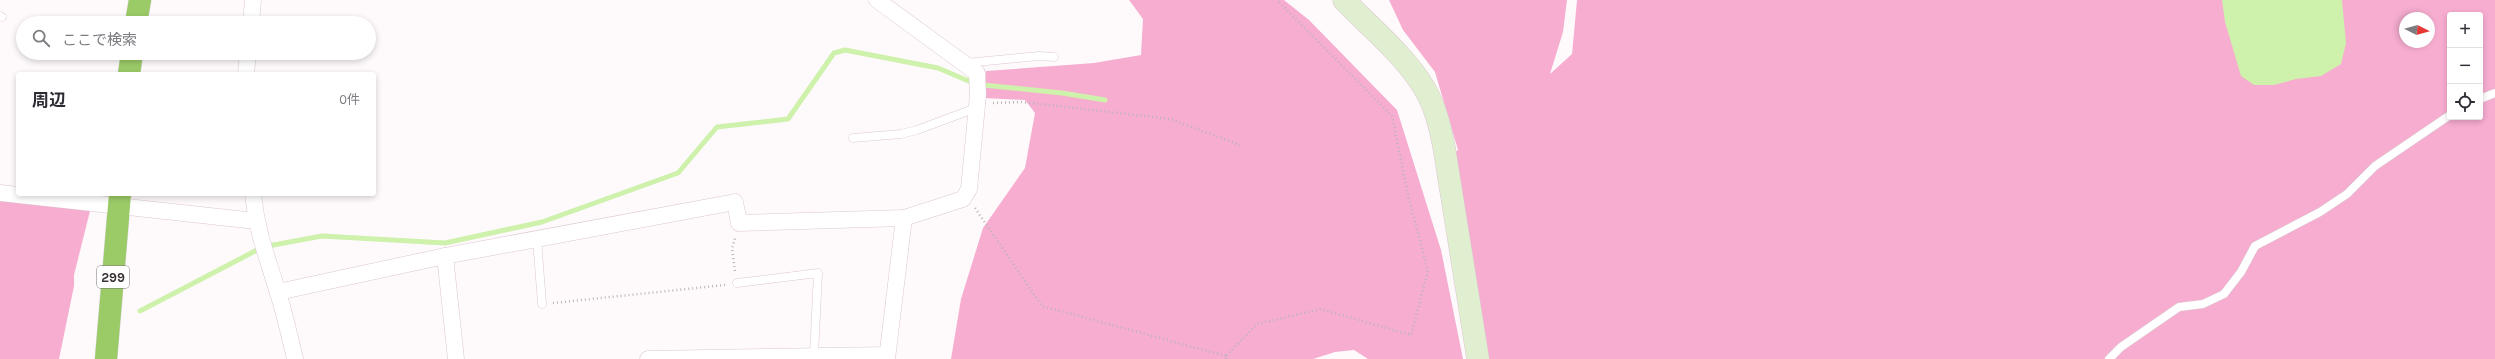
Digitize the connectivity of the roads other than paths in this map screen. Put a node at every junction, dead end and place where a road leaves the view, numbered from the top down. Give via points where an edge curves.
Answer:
1 (140, 0) edge
2 (253, 0) edge
3 (877, 0) edge
4 (1344, 0) edge
5 (137, 16) edge
6 (252, 16) edge
7 (1054, 57) dead end
8 (131, 60) edge
9 (247, 60) edge
10 (961, 64) junction
11 (130, 72) edge
12 (246, 72) edge
13 (2495, 93) edge
14 (2483, 98) edge
15 (977, 106) junction
16 (2447, 117) edge
17 (853, 138) dead end
18 (0, 192) edge
19 (16, 193) edge
20 (60, 196) edge
21 (253, 196) edge
22 (119, 200) edge
23 (904, 218) junction
24 (256, 221) junction
25 (537, 239) junction
26 (445, 256) junction
27 (737, 283) road end
28 (278, 292) junction
29 (542, 304) road end
30 (814, 355) junction
31 (887, 357) edge
32 (769, 358) edge
33 (106, 359) edge
34 (295, 359) edge
35 (456, 359) edge
36 (648, 359) edge
37 (688, 359) edge
38 (1478, 359) edge
39 (2109, 359) edge

1 - 5 highway
2 - 6 street
3 - 10 street
4 - 38 street via 1424,86 1437,115
7 - 10 lane via 1039,56
8 - 11 highway
9 - 12 street
10 - 15 street via 977,73
13 - 14 lane
15 - 17 lane via 917,130
15 - 23 street via 969,189 963,199
16 - 39 lane via 2375,166 2347,194 2320,212 2255,246 2241,272 2224,294 2203,304 2179,307 2121,347
18 - 19 street
20 - 22 street
21 - 24 street
22 - 24 street
22 - 33 highway, 299
23 - 25 street via 739,224 735,202
23 - 31 street
24 - 28 street via 265,257
25 - 26 street
25 - 29 lane
26 - 28 street
26 - 35 street
27 - 30 lane via 818,273
28 - 34 street
30 - 31 street
30 - 32 street
32 - 37 street
36 - 37 street

